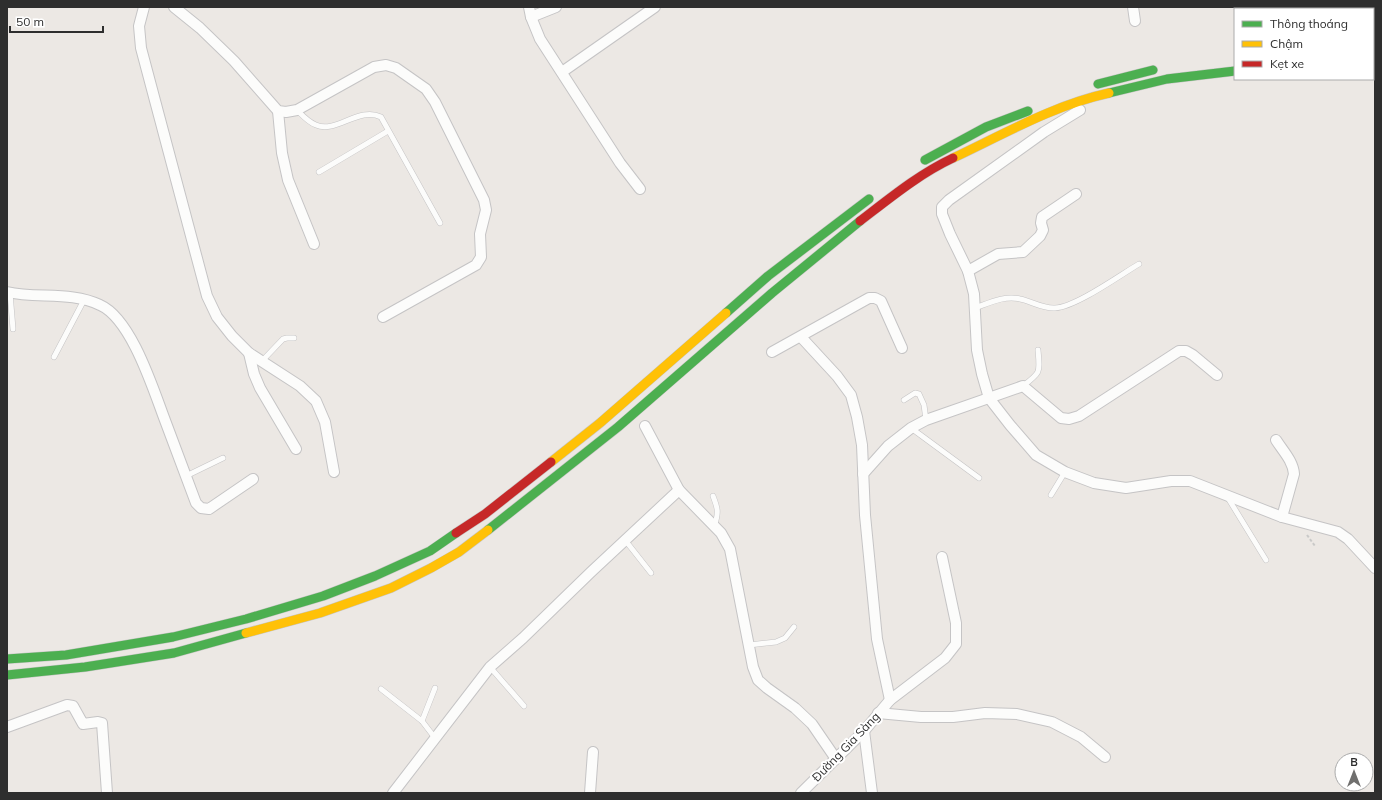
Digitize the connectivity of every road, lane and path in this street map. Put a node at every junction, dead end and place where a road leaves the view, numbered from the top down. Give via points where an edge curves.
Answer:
1 (144, 7) edge
2 (174, 7) edge
3 (556, 7) edge
4 (655, 7) edge
5 (1134, 7) edge
6 (530, 12) edge
7 (1135, 21) dead end
8 (1161, 69) dead end
9 (1234, 71) edge
10 (562, 72) junction
11 (1091, 86) dead end
12 (1039, 106) dead end
13 (297, 110) junction
14 (1080, 110) dead end
15 (278, 111) junction
16 (388, 131) junction
17 (916, 165) dead end
18 (320, 172) dead end
19 (640, 189) dead end
20 (876, 193) dead end
21 (1076, 194) dead end
22 (440, 223) dead end
23 (314, 244) dead end
24 (1139, 264) dead end
25 (968, 271) junction
26 (8, 292) edge
27 (84, 299) junction
28 (975, 308) junction
29 (383, 317) dead end
30 (12, 329) dead end
31 (801, 337) junction
32 (294, 338) dead end
33 (902, 348) dead end
34 (1038, 350) dead end
35 (772, 352) dead end
36 (249, 353) junction
37 (54, 357) dead end
38 (262, 361) junction
39 (1218, 375) dead end
40 (1023, 386) junction
41 (989, 398) junction
42 (904, 400) dead end
43 (926, 420) junction
44 (645, 426) dead end
45 (911, 428) junction
46 (1276, 440) dead end
47 (296, 449) dead end
48 (223, 458) dead end
49 (334, 472) dead end
50 (1065, 472) junction
51 (863, 474) junction
52 (186, 476) junction
53 (979, 478) dead end
54 (254, 479) dead end
55 (679, 490) junction
56 (1051, 495) dead end
57 (1226, 495) junction
58 (713, 496) dead end
59 (1282, 517) junction
60 (714, 527) junction
61 (625, 540) junction
62 (942, 557) dead end
63 (1266, 560) dead end
64 (1375, 568) edge
65 (651, 573) dead end
66 (794, 627) dead end
67 (749, 645) junction
68 (7, 659) edge
69 (490, 667) junction
70 (7, 675) edge
71 (435, 688) dead end
72 (381, 689) dead end
73 (890, 700) junction
74 (524, 706) dead end
75 (878, 713) junction
76 (422, 721) junction
77 (7, 727) edge
78 (864, 731) junction
79 (435, 738) junction
80 (593, 752) dead end
81 (1104, 756) dead end
82 (836, 759) junction
83 (107, 793) edge
84 (392, 793) edge
85 (590, 793) edge
86 (801, 793) edge
87 (872, 793) edge

1 - 36 street via 139,26 141,48 207,296 217,318
2 - 15 street via 234,61
3 - 6 street
4 - 10 street
5 - 7 street
6 - 10 street via 540,39
8 - 11 highway
9 - 70 highway via 1168,79 1094,96 1053,111 941,164 894,194 820,254 618,427 517,508 459,552 391,588 320,613 174,653 85,667
10 - 19 street via 620,163
12 - 17 highway via 986,127
13 - 15 street
13 - 16 lane via 312,124 325,128 366,114 374,114 380,117
13 - 29 street via 374,67 386,65 396,68 426,89 435,102 484,200 486,210 480,234 482,257 476,265
14 - 25 street via 1044,132 942,207 950,234
15 - 23 street via 282,153 288,180
16 - 18 lane
16 - 22 lane
20 - 68 highway via 768,276 600,423 485,514 430,551 323,596 246,619 173,637 66,655
21 - 25 street via 1042,217 1043,230 1040,236 1023,252 998,254
24 - 28 lane via 1074,303 1055,309 1019,298 1001,299
25 - 28 street
26 - 27 street
26 - 30 lane
27 - 37 lane
27 - 52 street via 102,305 120,321 132,341 146,370
28 - 41 street via 977,350
31 - 33 street via 869,298 875,298 881,301
31 - 35 street
31 - 51 street via 837,376 851,396 862,445
32 - 38 lane via 283,339
34 - 40 lane via 1039,370 1036,376
36 - 38 street
36 - 47 street via 260,388
38 - 49 street via 300,386 316,401 325,422
39 - 40 street via 1193,355 1179,351 1079,416 1069,419 1061,418
40 - 41 street
41 - 43 street
41 - 50 street via 1036,454
42 - 43 lane via 915,393 919,394
43 - 45 street
44 - 55 street
45 - 51 street via 888,446
45 - 53 lane
46 - 59 street via 1291,461 1294,474
48 - 52 lane
50 - 56 lane
50 - 57 street via 1094,483 1126,488 1171,480 1190,481
51 - 73 street via 876,626
52 - 54 street via 196,503 201,508 209,509
55 - 60 street
55 - 61 street
57 - 59 street
57 - 63 lane
58 - 60 lane via 718,508
59 - 64 street via 1338,532
60 - 67 street via 730,549
61 - 65 lane
61 - 69 street
62 - 73 street, Đường Gia Sàng via 956,623 956,644 945,658
66 - 67 lane via 785,638 776,642
67 - 82 street via 758,680 812,724
69 - 74 lane
69 - 79 street
71 - 76 lane
72 - 76 lane
73 - 75 street, Đường Gia Sàng
75 - 78 street, Đường Gia Sàng
75 - 81 street via 921,717 985,713 1018,714 1052,722 1081,737
76 - 79 lane
77 - 83 street via 67,705 73,706 83,724 102,723
78 - 82 street, Đường Gia Sàng
78 - 87 street
79 - 84 street
80 - 85 street
82 - 86 street, Đường Gia Sàng

